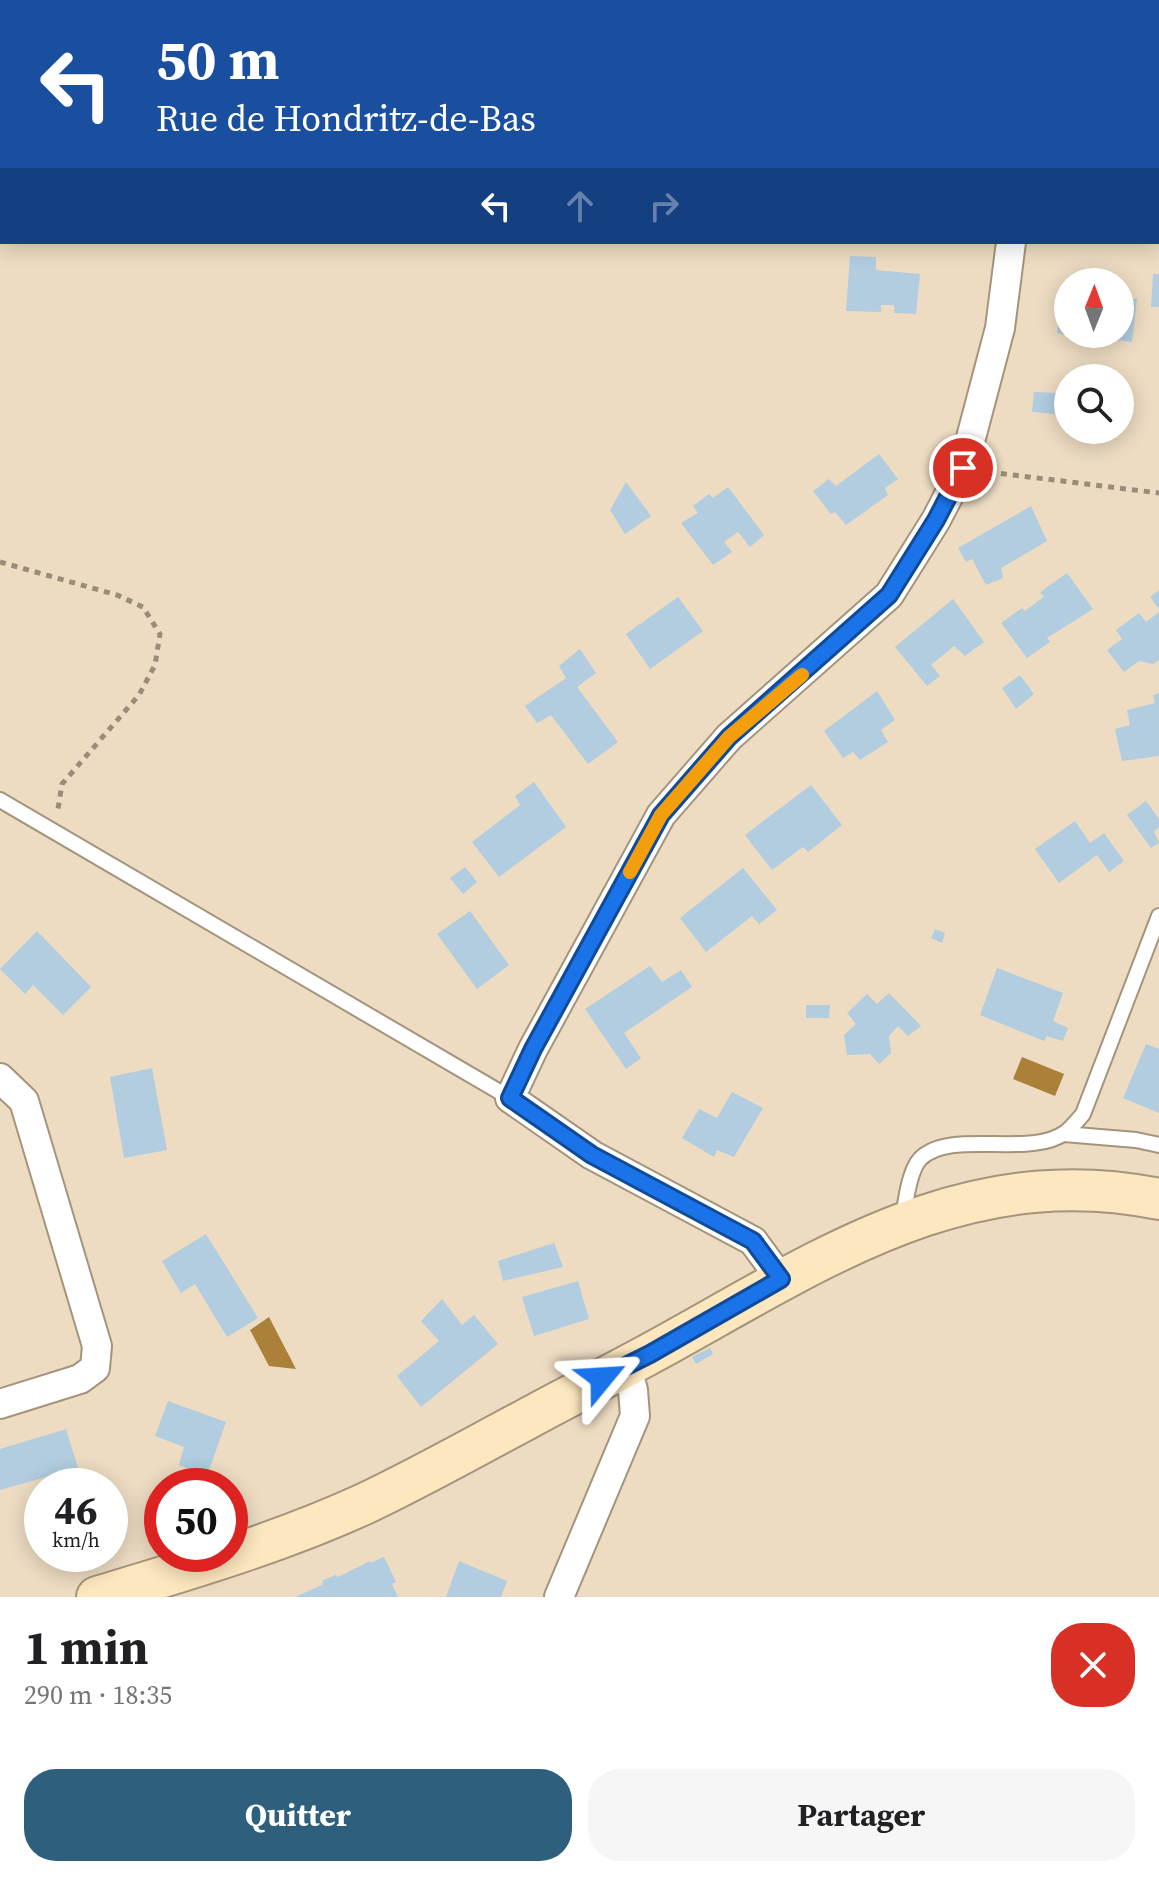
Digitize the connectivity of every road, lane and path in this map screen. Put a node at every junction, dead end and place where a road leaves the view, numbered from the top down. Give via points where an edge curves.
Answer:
1 (1011, 244) edge
2 (963, 468) junction
3 (1159, 493) edge
4 (0, 562) edge
5 (0, 800) edge
6 (62, 838) junction
7 (1159, 916) edge
8 (0, 1078) edge
9 (510, 1098) junction
10 (1064, 1134) junction
11 (1159, 1145) edge
12 (1159, 1199) edge
13 (902, 1223) junction
14 (781, 1279) junction
15 (626, 1365) junction
16 (0, 1404) edge
17 (97, 1597) edge
18 (559, 1597) edge

1 - 2 street via 1000,328
2 - 3 path
2 - 9 street via 889,595 729,737 661,815
4 - 6 path via 117,595 143,607 160,634 155,665 139,695 62,784
5 - 6 lane
6 - 9 lane
7 - 10 lane via 1083,1114
8 - 16 street via 24,1101 97,1346 95,1368 80,1379
9 - 14 street via 592,1155 753,1241
10 - 11 lane
10 - 13 lane via 1036,1143 941,1147 919,1160
12 - 13 main road via 1076,1188 1024,1192 949,1206
13 - 14 main road
14 - 15 main road
15 - 17 main road via 364,1504
15 - 18 street via 635,1416

